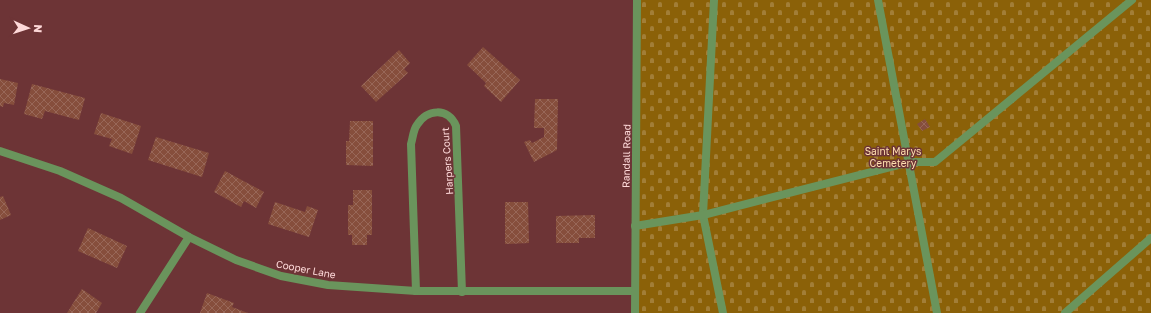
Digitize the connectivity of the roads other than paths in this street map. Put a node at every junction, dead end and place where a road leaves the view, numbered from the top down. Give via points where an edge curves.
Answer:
1 (637, 0) edge
2 (714, 0) edge
3 (878, 0) edge
4 (1132, 0) edge
5 (0, 151) edge
6 (910, 162) junction
7 (703, 215) junction
8 (635, 226) junction
9 (189, 238) junction
10 (1151, 238) edge
11 (416, 291) junction
12 (634, 291) junction
13 (462, 292) junction
14 (140, 313) edge
15 (635, 313) edge
16 (723, 313) edge
17 (937, 313) edge
18 (1065, 313) edge

1 - 8 street, Randall Road
2 - 7 street
3 - 6 street
4 - 6 street via 935,162
5 - 9 street, Cooper Lane via 60,171 121,198
6 - 7 street
6 - 17 street
7 - 8 street
7 - 16 street
8 - 12 street, Randall Road
9 - 11 street, Cooper Lane via 236,260 281,276 328,285
9 - 14 street
10 - 18 street
11 - 13 street, Cooper Lane
11 - 13 street, Harpers Court via 412,144 415,127 424,116 443,112 453,119 456,126
12 - 13 street, Cooper Lane
12 - 15 street, Randall Road

